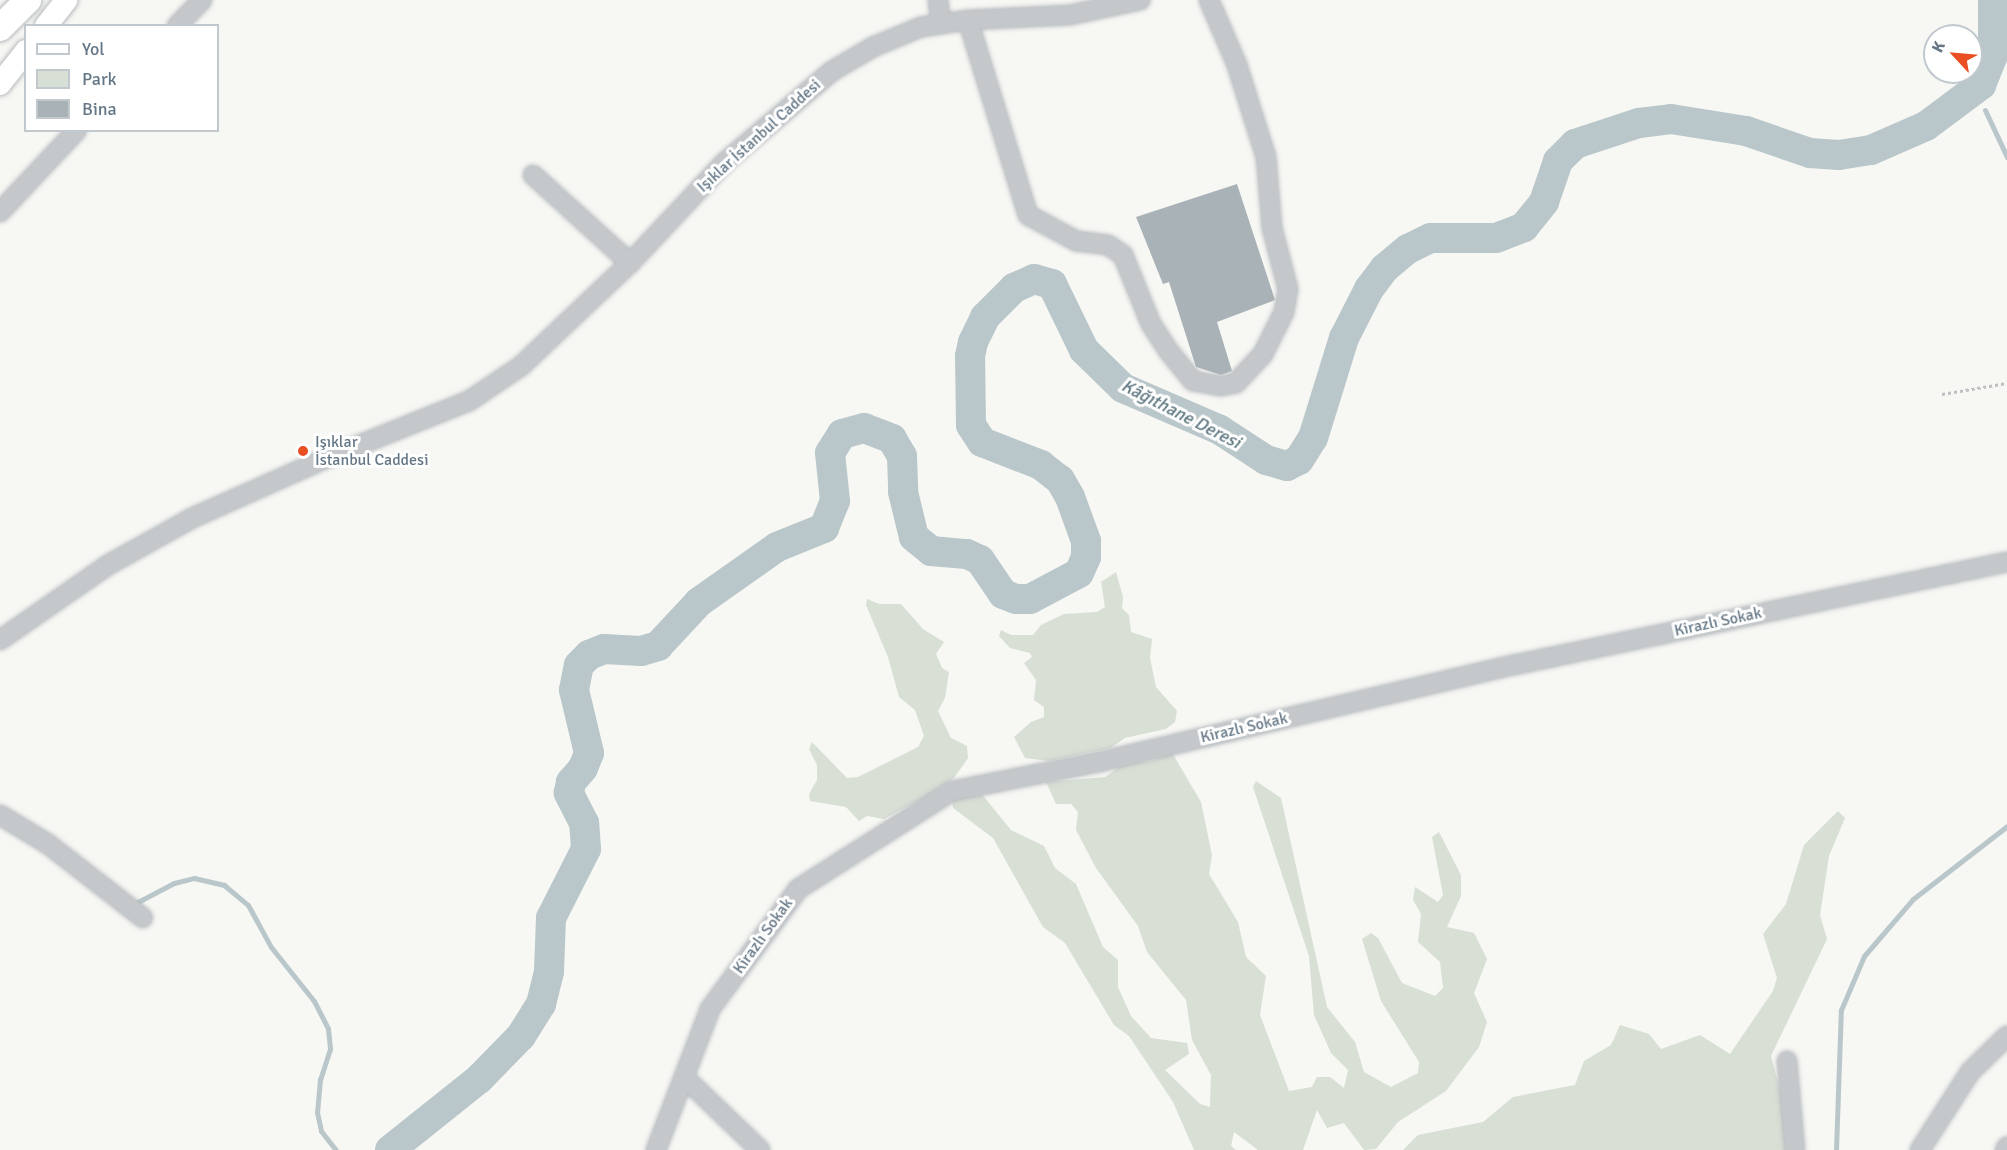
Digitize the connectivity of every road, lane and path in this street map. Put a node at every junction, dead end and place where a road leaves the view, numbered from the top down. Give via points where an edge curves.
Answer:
1 (28, 0) edge
2 (66, 0) edge
3 (202, 0) edge
4 (938, 0) edge
5 (1140, 0) edge
6 (1209, 0) edge
7 (968, 20) junction
8 (48, 24) edge
9 (179, 24) edge
10 (941, 24) junction
11 (0, 28) edge
12 (24, 54) edge
13 (0, 84) edge
14 (75, 132) edge
15 (533, 175) dead end
16 (0, 212) edge
17 (630, 263) junction
18 (2007, 383) edge
19 (1942, 394) dead end
20 (2007, 562) edge
21 (0, 640) edge
22 (0, 815) edge
23 (144, 918) dead end
24 (2007, 1036) edge
25 (1787, 1061) dead end
26 (685, 1078) junction
27 (656, 1150) edge
28 (760, 1150) edge
29 (1796, 1150) edge
30 (1920, 1150) edge

1 - 11 highway
2 - 8 main road
3 - 9 street
4 - 10 street
5 - 7 street, Işıklar İstanbul Caddesi via 1070,15
6 - 7 street via 1237,64 1266,157 1272,228 1288,290 1284,312 1263,354 1236,383 1221,386 1193,381 1167,349 1151,324 1123,255 1108,245 1077,241 1028,215
7 - 10 street, Işıklar İstanbul Caddesi
10 - 17 street, Işıklar İstanbul Caddesi via 921,27 873,46 832,71 724,164
12 - 13 main road
14 - 16 street
15 - 17 street
17 - 21 street, Işıklar İstanbul Caddesi via 521,366 469,401 192,518 108,566
18 - 19 path
20 - 26 street, Kirazlı Sokak via 1514,665 1099,762 952,790 798,890 710,1009
22 - 23 street via 48,844
24 - 30 street via 1970,1072
25 - 29 street
26 - 27 street, Kirazlı Sokak
26 - 28 street

